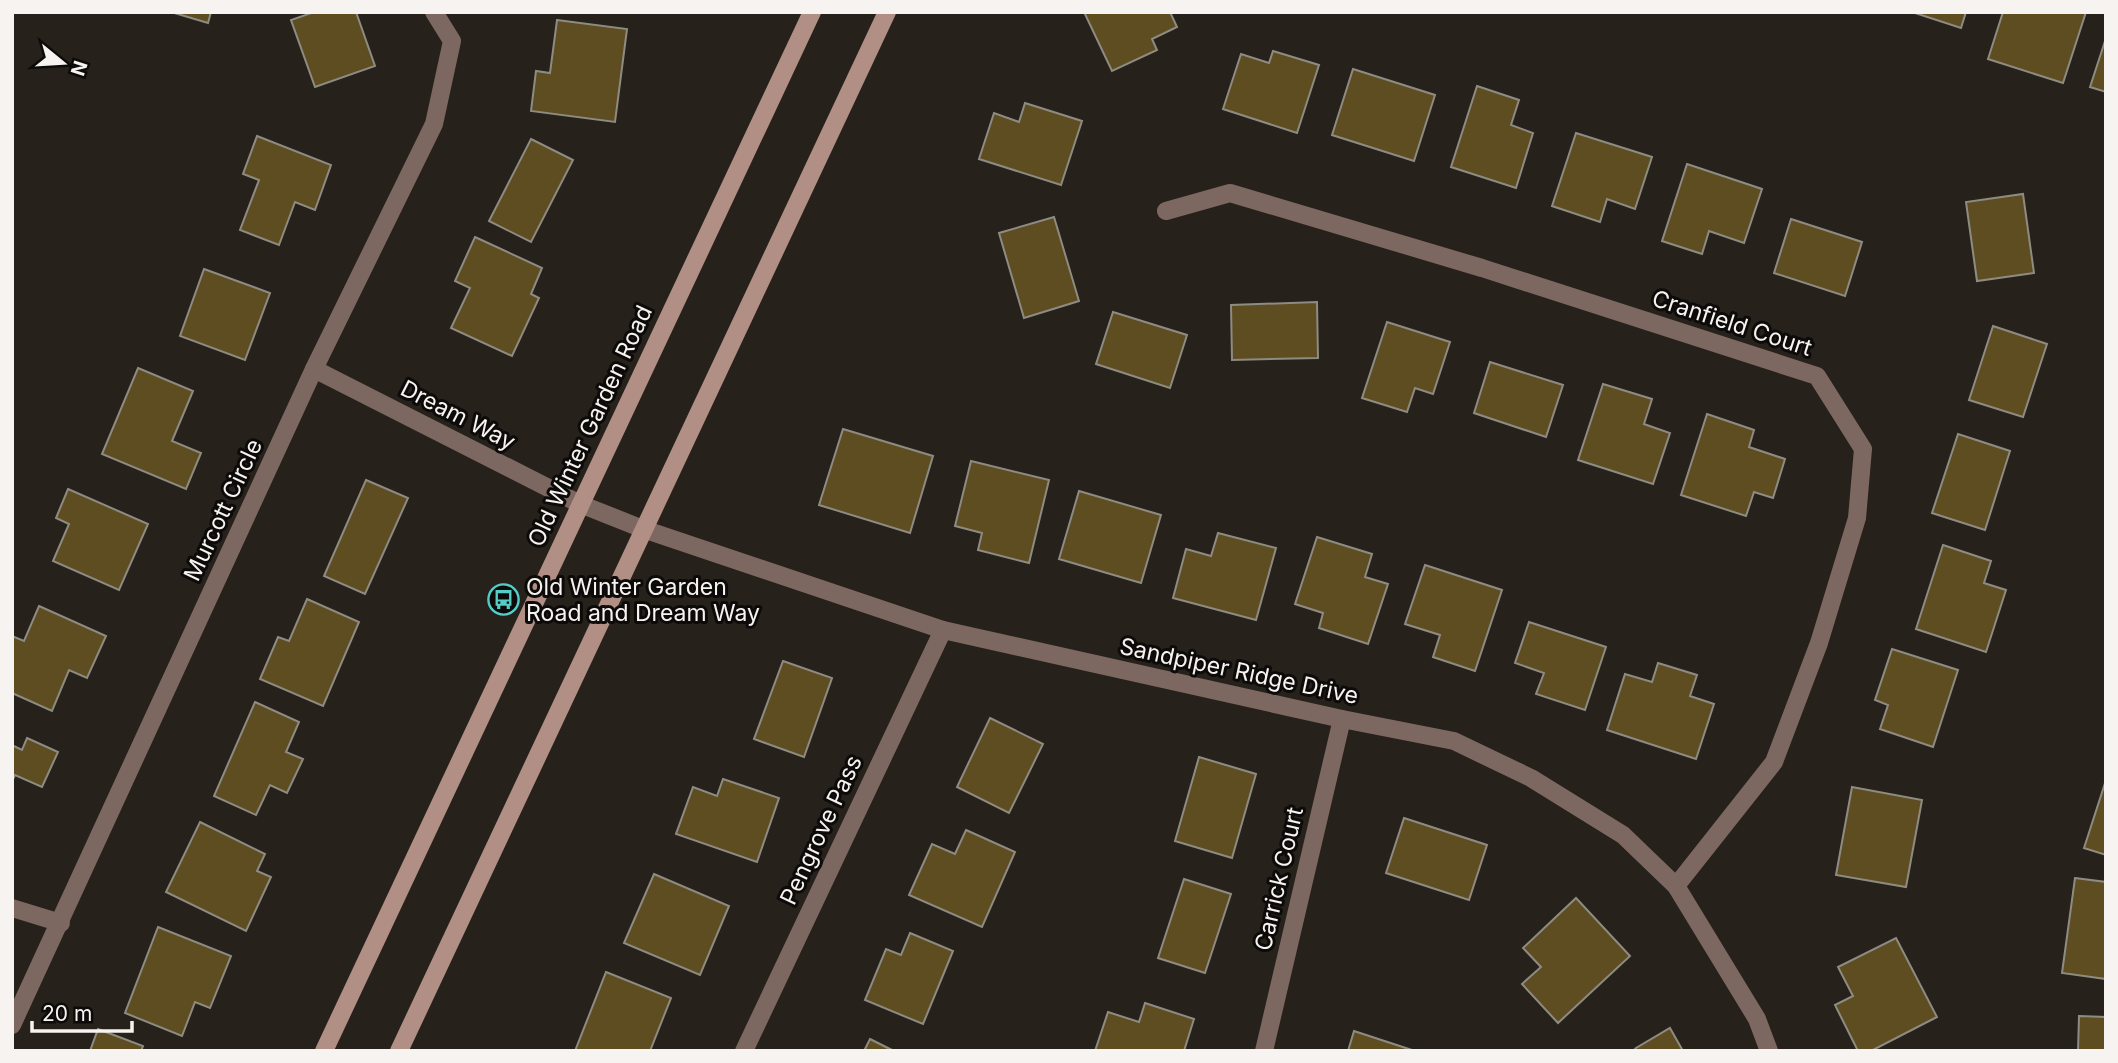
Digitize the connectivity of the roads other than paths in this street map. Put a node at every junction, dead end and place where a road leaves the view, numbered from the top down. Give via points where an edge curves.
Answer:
1 (434, 12) edge
2 (812, 12) edge
3 (887, 12) edge
4 (1166, 211) dead end
5 (314, 369) junction
6 (580, 504) junction
7 (643, 529) junction
8 (943, 630) junction
9 (1342, 719) junction
10 (1676, 886) junction
11 (12, 908) edge
12 (61, 923) junction
13 (12, 1026) edge
14 (324, 1051) edge
15 (399, 1051) edge
16 (744, 1051) edge
17 (1264, 1051) edge
18 (1769, 1051) edge

1 - 5 street, Murcott Circle via 452,41 434,124
2 - 6 main road, Old Winter Garden Road
3 - 7 main road
4 - 10 street, Cranfield Court via 1230,193 1817,376 1863,449 1857,518 1819,643 1774,762
5 - 6 street, Dream Way
5 - 12 street, Murcott Circle
6 - 7 street, Sandpiper Ridge Drive
6 - 14 main road, Old Winter Garden Road
7 - 8 street, Sandpiper Ridge Drive
7 - 15 main road
8 - 9 street, Sandpiper Ridge Drive
8 - 16 street, Pengrove Pass
9 - 10 street, Sandpiper Ridge Drive via 1454,741 1531,778 1623,835
9 - 17 street, Carrick Court
10 - 18 street, Sandpiper Ridge Drive via 1757,1019
11 - 12 street
12 - 13 street, Murcott Circle

